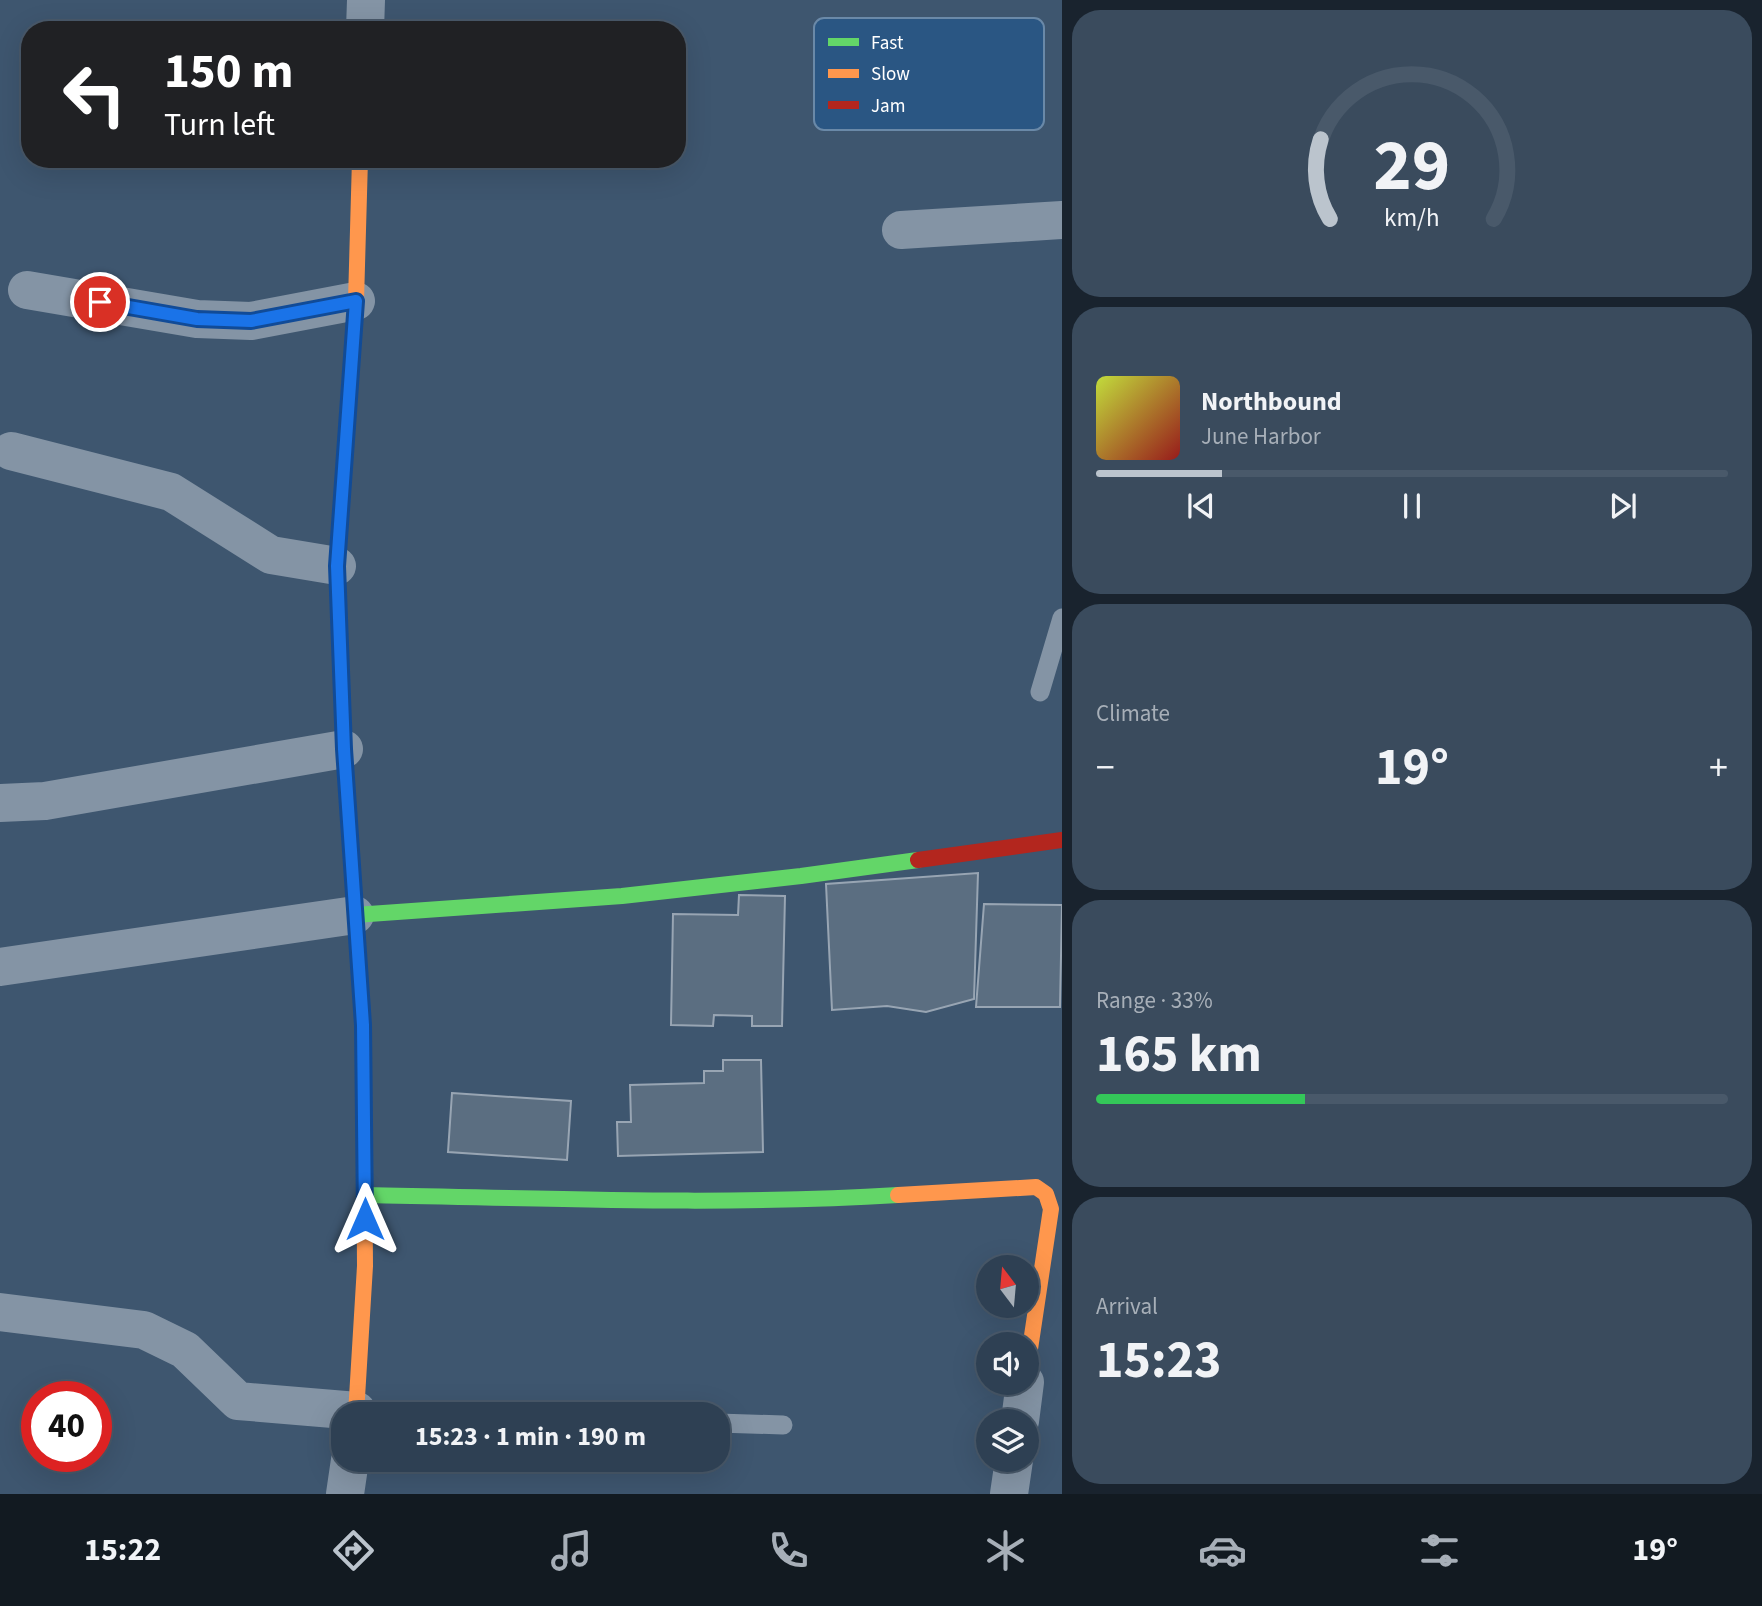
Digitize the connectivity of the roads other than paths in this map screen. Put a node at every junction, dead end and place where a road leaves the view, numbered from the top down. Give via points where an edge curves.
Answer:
1 (366, 0) edge
2 (365, 21) edge
3 (360, 168) edge
4 (1062, 220) edge
5 (901, 230) dead end
6 (27, 290) dead end
7 (356, 301) junction
8 (11, 451) dead end
9 (337, 566) junction
10 (1062, 618) edge
11 (1040, 692) dead end
12 (344, 749) junction
13 (0, 803) edge
14 (1062, 840) edge
15 (355, 915) junction
16 (0, 967) edge
17 (365, 1195) junction
18 (0, 1312) edge
19 (1033, 1332) edge
20 (357, 1402) edge
21 (331, 1410) edge
22 (730, 1423) edge
23 (783, 1425) dead end
24 (348, 1472) edge
25 (1012, 1472) edge
26 (345, 1494) edge
27 (1009, 1494) edge

1 - 2 street
3 - 7 street
4 - 5 street
6 - 7 street via 197,319 251,321
7 - 9 street
8 - 9 street via 171,492 271,555
9 - 12 street
10 - 11 lane
12 - 13 street via 45,801
12 - 15 street
14 - 15 street via 635,894
15 - 16 street
15 - 17 street via 363,1025
17 - 19 street via 825,1200 1036,1187 1046,1194 1051,1209
17 - 20 street
18 - 21 street via 144,1330 185,1350 238,1401
22 - 23 lane
24 - 26 street
25 - 27 street

